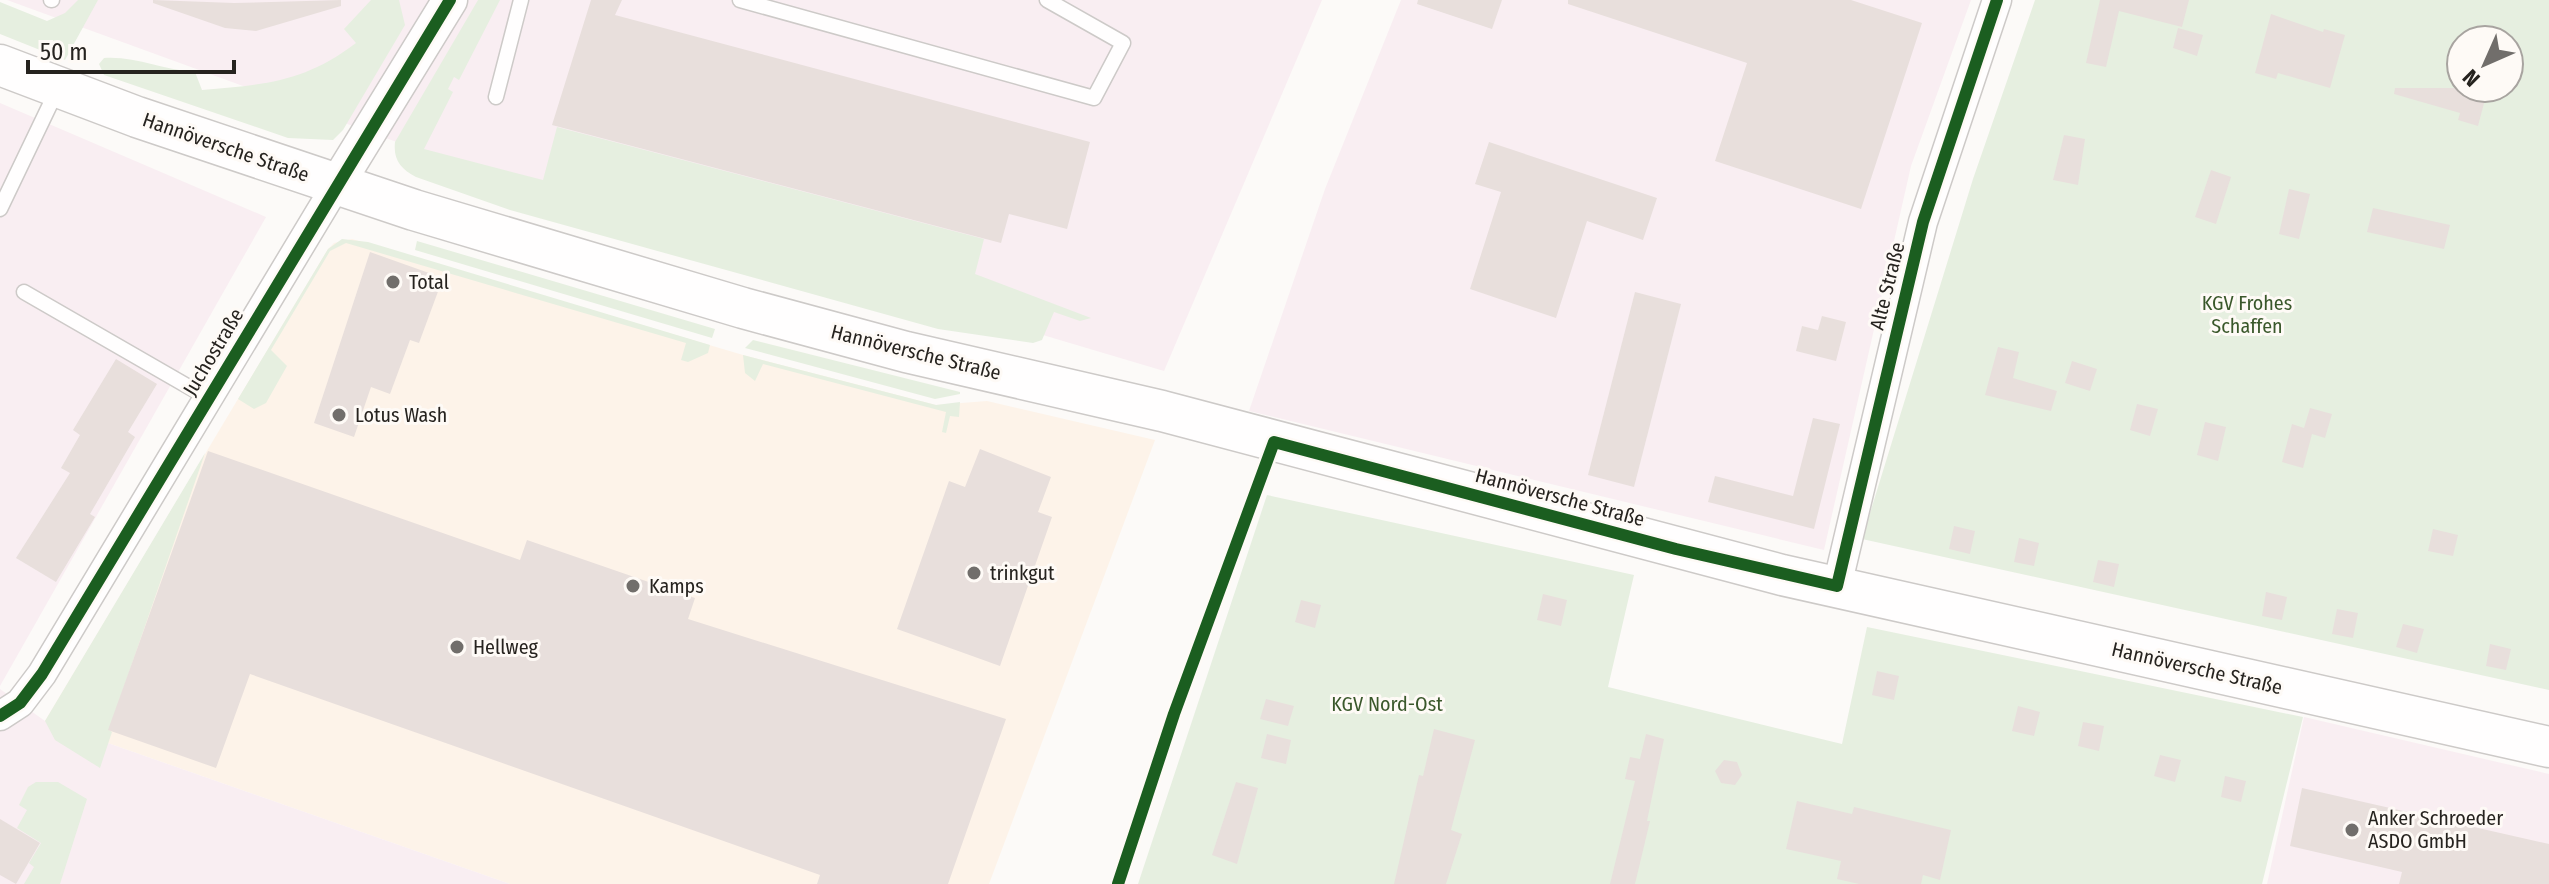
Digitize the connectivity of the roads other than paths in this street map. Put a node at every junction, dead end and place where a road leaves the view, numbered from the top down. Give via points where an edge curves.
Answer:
1 (450, 0) edge
2 (521, 0) edge
3 (740, 0) edge
4 (1047, 0) edge
5 (1997, 0) edge
6 (0, 65) edge
7 (58, 87) junction
8 (496, 97) dead end
9 (337, 184) junction
10 (0, 209) edge
11 (24, 292) dead end
12 (208, 398) junction
13 (1837, 586) junction
14 (0, 716) edge
15 (2549, 747) edge

1 - 9 street, Juchostraße
2 - 8 lane
3 - 4 lane via 1094,98 1123,43
5 - 13 street, Alte Straße via 1923,222
6 - 7 main road, Hannöversche Straße
7 - 9 main road, Hannöversche Straße
7 - 10 lane
9 - 12 street, Juchostraße
9 - 13 main road, Hannöversche Straße via 906,352 1162,411 1676,549
11 - 12 lane
12 - 14 street, Juchostraße via 42,674 20,703
13 - 15 main road, Hannöversche Straße

